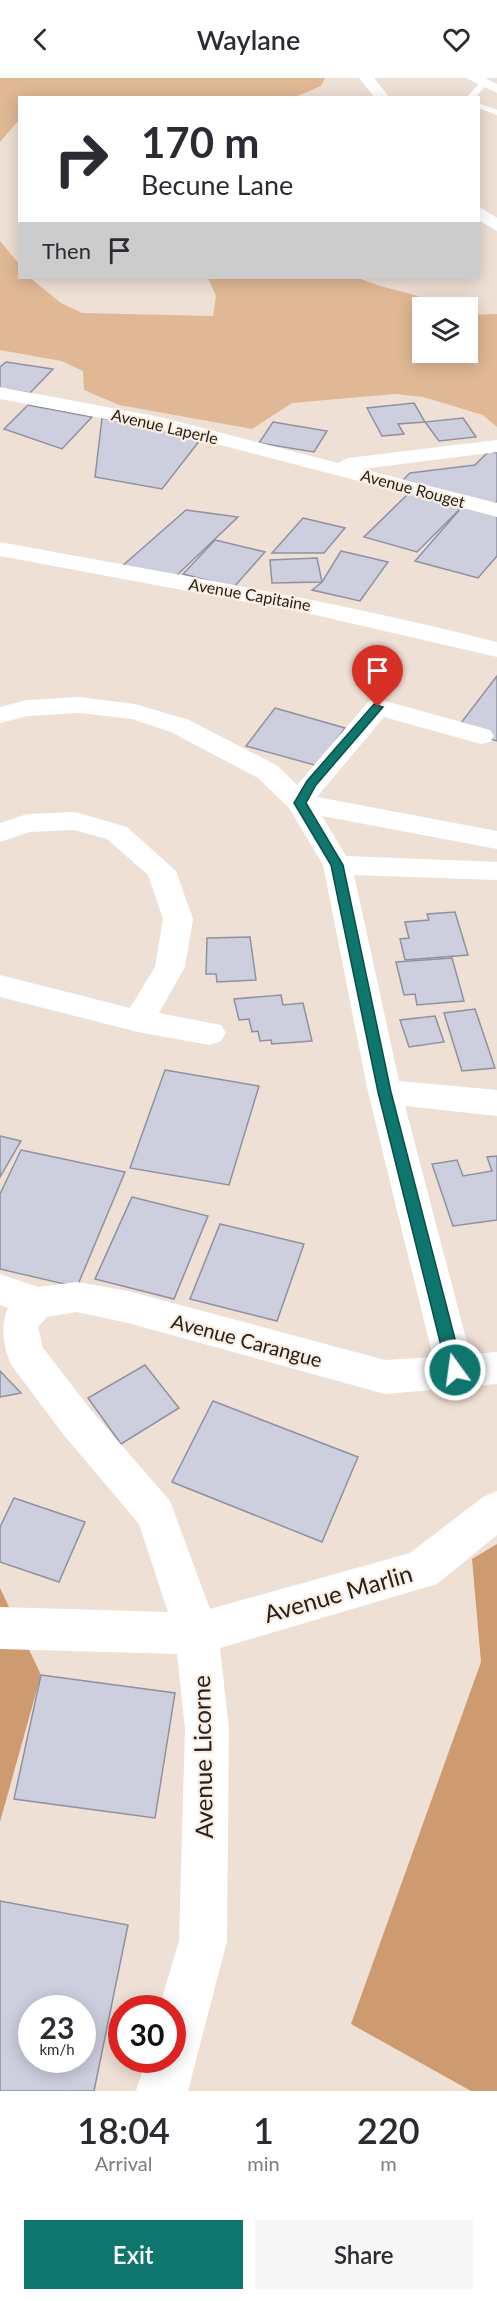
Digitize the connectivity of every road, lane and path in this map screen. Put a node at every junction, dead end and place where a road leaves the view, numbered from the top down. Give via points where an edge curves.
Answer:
1 (366, 78) edge
2 (485, 83) edge
3 (381, 96) edge
4 (472, 96) edge
5 (480, 106) edge
6 (497, 113) edge
7 (480, 213) edge
8 (497, 226) edge
9 (0, 393) edge
10 (27, 397) junction
11 (0, 415) edge
12 (497, 446) edge
13 (328, 466) junction
14 (497, 510) edge
15 (0, 549) edge
16 (497, 650) edge
17 (0, 715) edge
18 (481, 736) dead end
19 (300, 803) junction
20 (0, 833) edge
21 (497, 840) edge
22 (337, 865) junction
23 (497, 871) edge
24 (0, 986) edge
25 (138, 1021) junction
26 (210, 1033) dead end
27 (385, 1092) junction
28 (497, 1103) edge
29 (18, 1296) edge
30 (497, 1368) edge
31 (455, 1370) junction
32 (497, 1510) edge
33 (0, 1628) edge
34 (197, 1634) junction
35 (186, 2003) edge
36 (167, 2073) edge
37 (162, 2091) edge

1 - 3 street
2 - 4 lane
5 - 6 lane
7 - 8 street
9 - 10 street, Avenue Laperle
10 - 11 street
10 - 13 street, Avenue Laperle via 160,423
12 - 13 street
13 - 14 street, Avenue Rouget
15 - 16 street, Avenue Capitaine via 330,608
17 - 19 street via 27,708 79,705 135,712 180,726 268,772
18 - 19 street via 378,707 311,784
19 - 21 street
19 - 22 street
20 - 25 street via 27,823 75,821 117,833 161,871 178,919 170,967
22 - 23 street
22 - 27 street
24 - 25 street
25 - 26 street
27 - 28 street
27 - 31 street
29 - 31 street, Avenue Carangue via 77,1297 128,1307 386,1377
29 - 34 street, Avenue Licorne via 18,1322 25,1354 156,1514
30 - 31 street, Avenue Carangue
32 - 34 street, Avenue Marlin via 422,1570
33 - 34 street, Avenue Marlin
34 - 35 street, Avenue Licorne via 207,1729 203,1941
36 - 37 street

